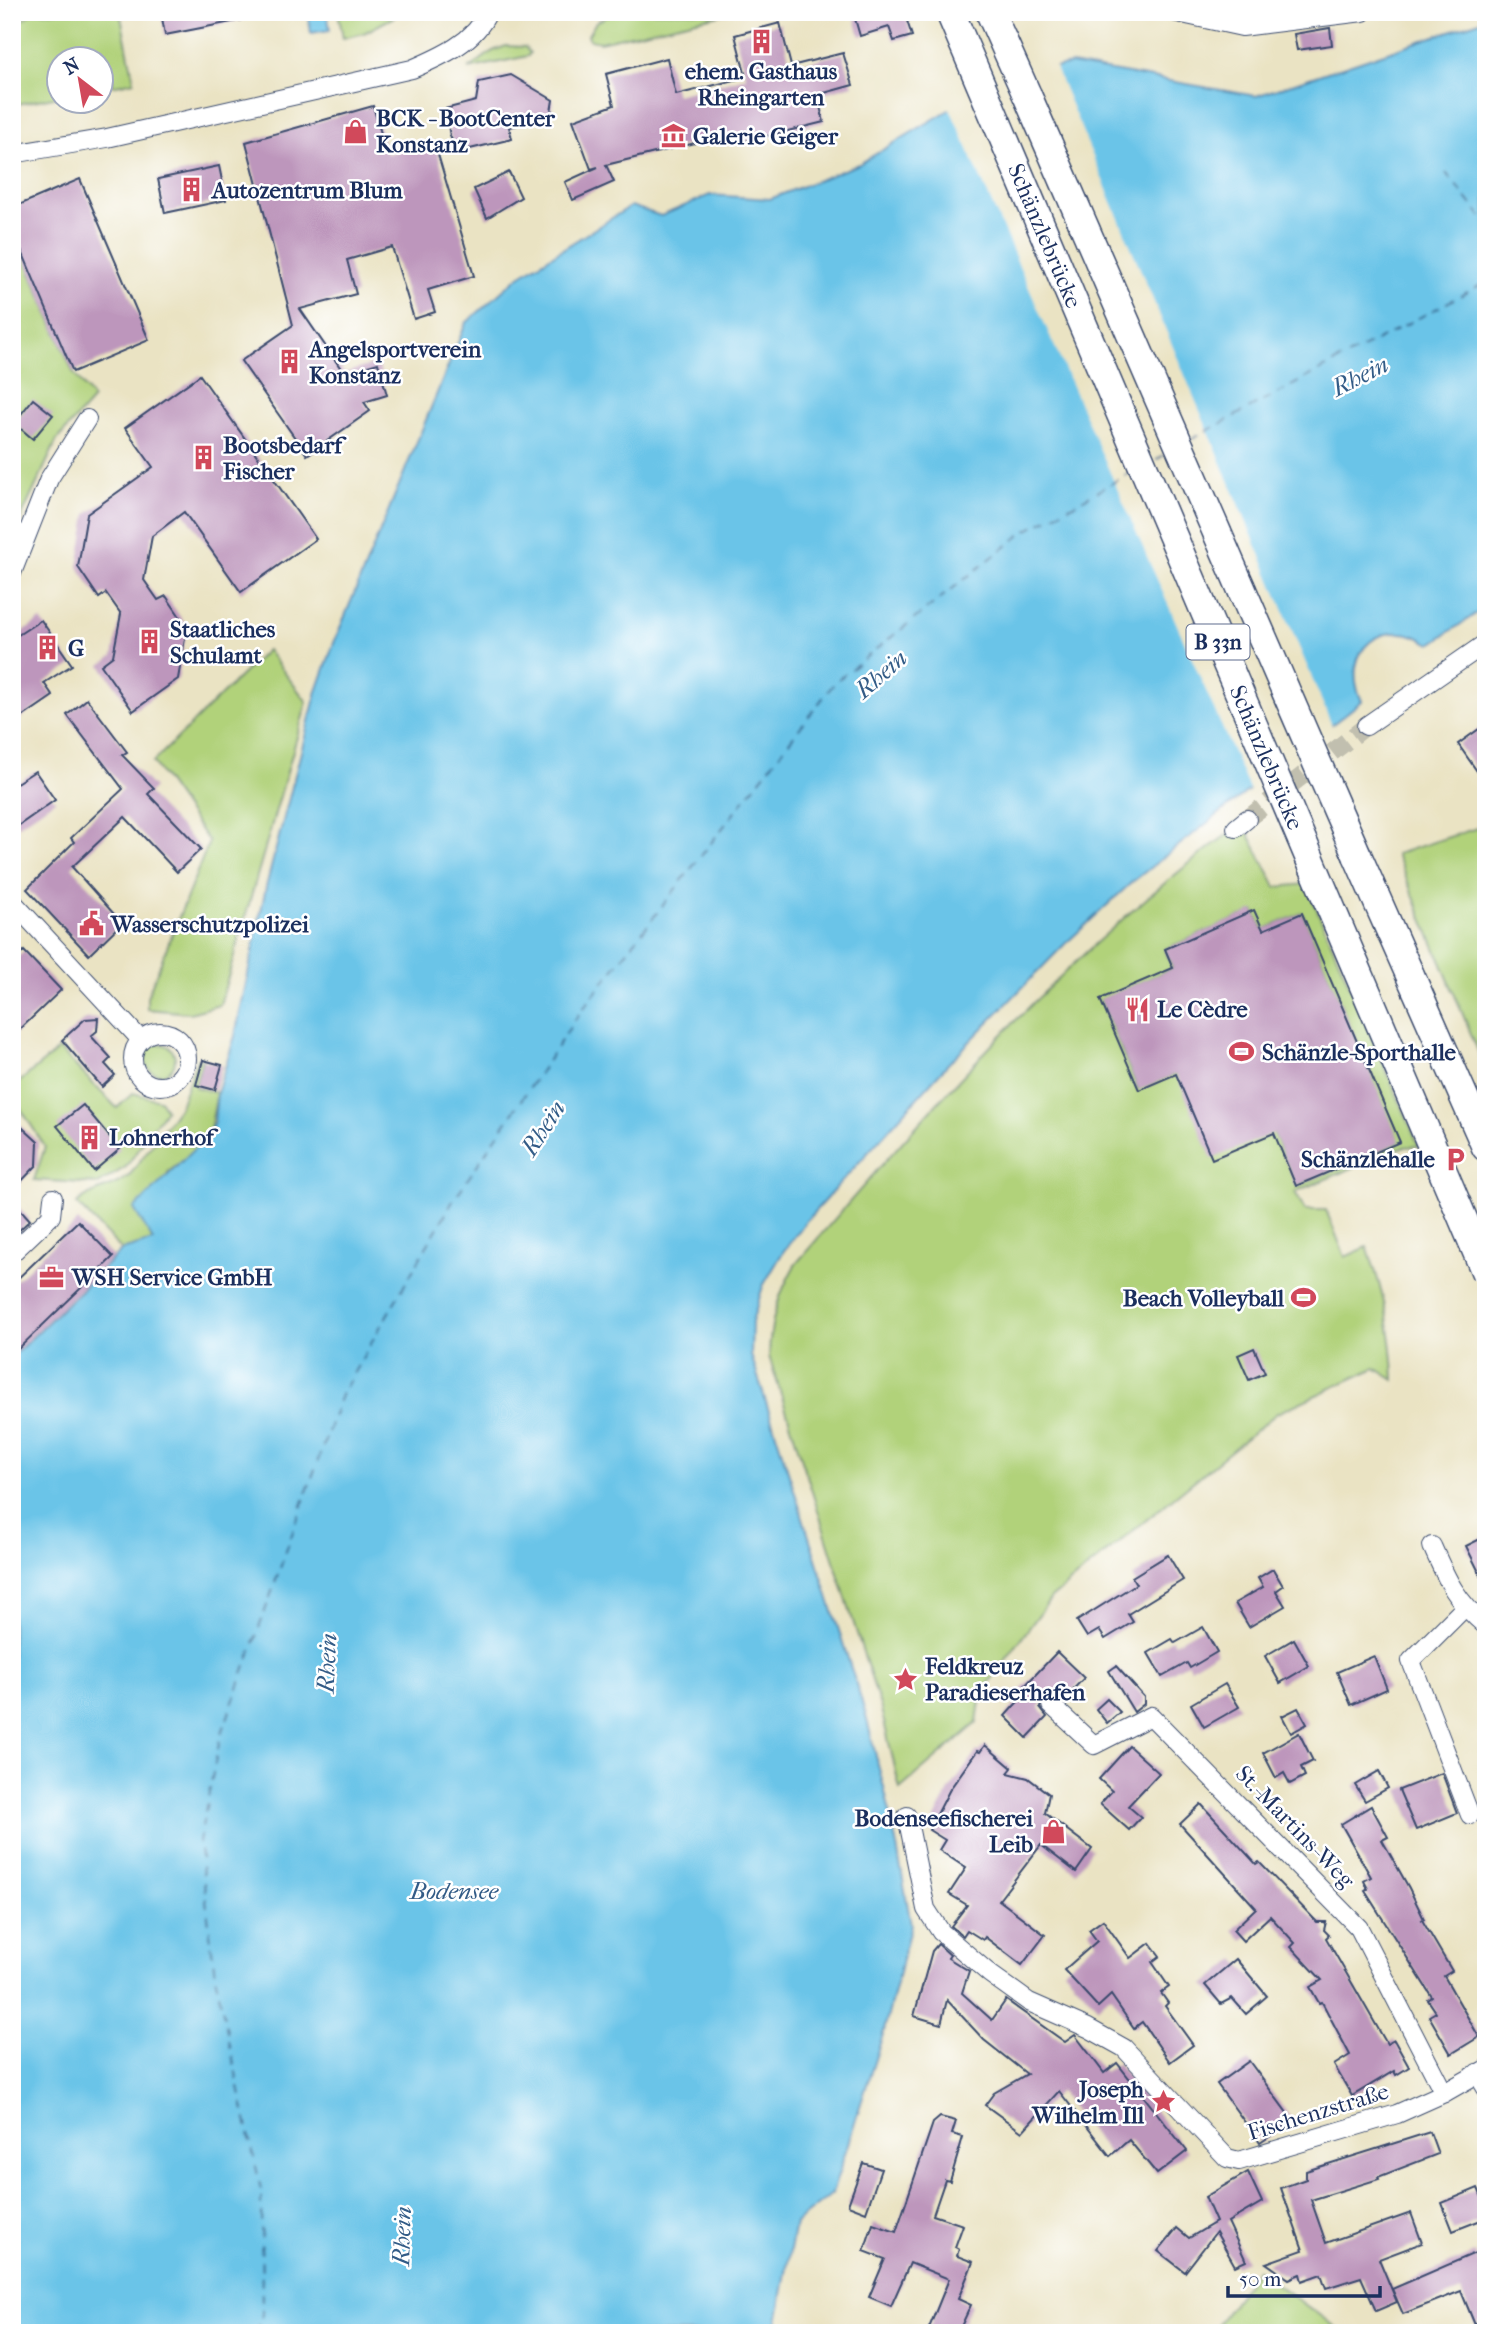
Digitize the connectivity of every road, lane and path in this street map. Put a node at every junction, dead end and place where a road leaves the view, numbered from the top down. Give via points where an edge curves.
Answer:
1 (488, 12) edge
2 (950, 12) edge
3 (990, 12) edge
4 (1010, 12) edge
5 (1173, 12) edge
6 (1363, 12) edge
7 (1027, 95) junction
8 (12, 154) edge
9 (87, 419) dead end
10 (12, 573) edge
11 (1486, 643) edge
12 (1366, 726) tunnel mouth
13 (12, 901) edge
14 (140, 1039) dead end
15 (1486, 1147) edge
16 (52, 1198) dead end
17 (12, 1253) edge
18 (1486, 1273) edge
19 (1432, 1546) dead end
20 (1464, 1608) junction
21 (1486, 1626) edge
22 (1051, 1705) dead end
23 (1470, 1815) dead end
24 (907, 1816) dead end
25 (1483, 2077) edge
26 (1444, 2094) junction

1 - 8 street via 471,36 412,69 107,138
2 - 18 main road, Schänzlebrücke / B 33n, bridge
3 - 7 main road, Schänzlebrücke / B 33n
4 - 7 main road, B 33n via 1023,42
5 - 6 street via 1242,27
7 - 15 main road, Schänzlebrücke / B 33n, bridge via 1291,709
9 - 10 street via 49,478
11 - 12 street
13 - 14 street
16 - 17 street via 51,1216
19 - 20 street
20 - 21 street
20 - 23 street via 1411,1661
22 - 26 street, St.-Martins-Weg via 1094,1745 1152,1716 1359,1928
24 - 26 street, Fischenzstraße via 926,1909 941,1932 1029,2002 1125,2048 1227,2158 1239,2161 1371,2122
25 - 26 street, Fischenzstraße

